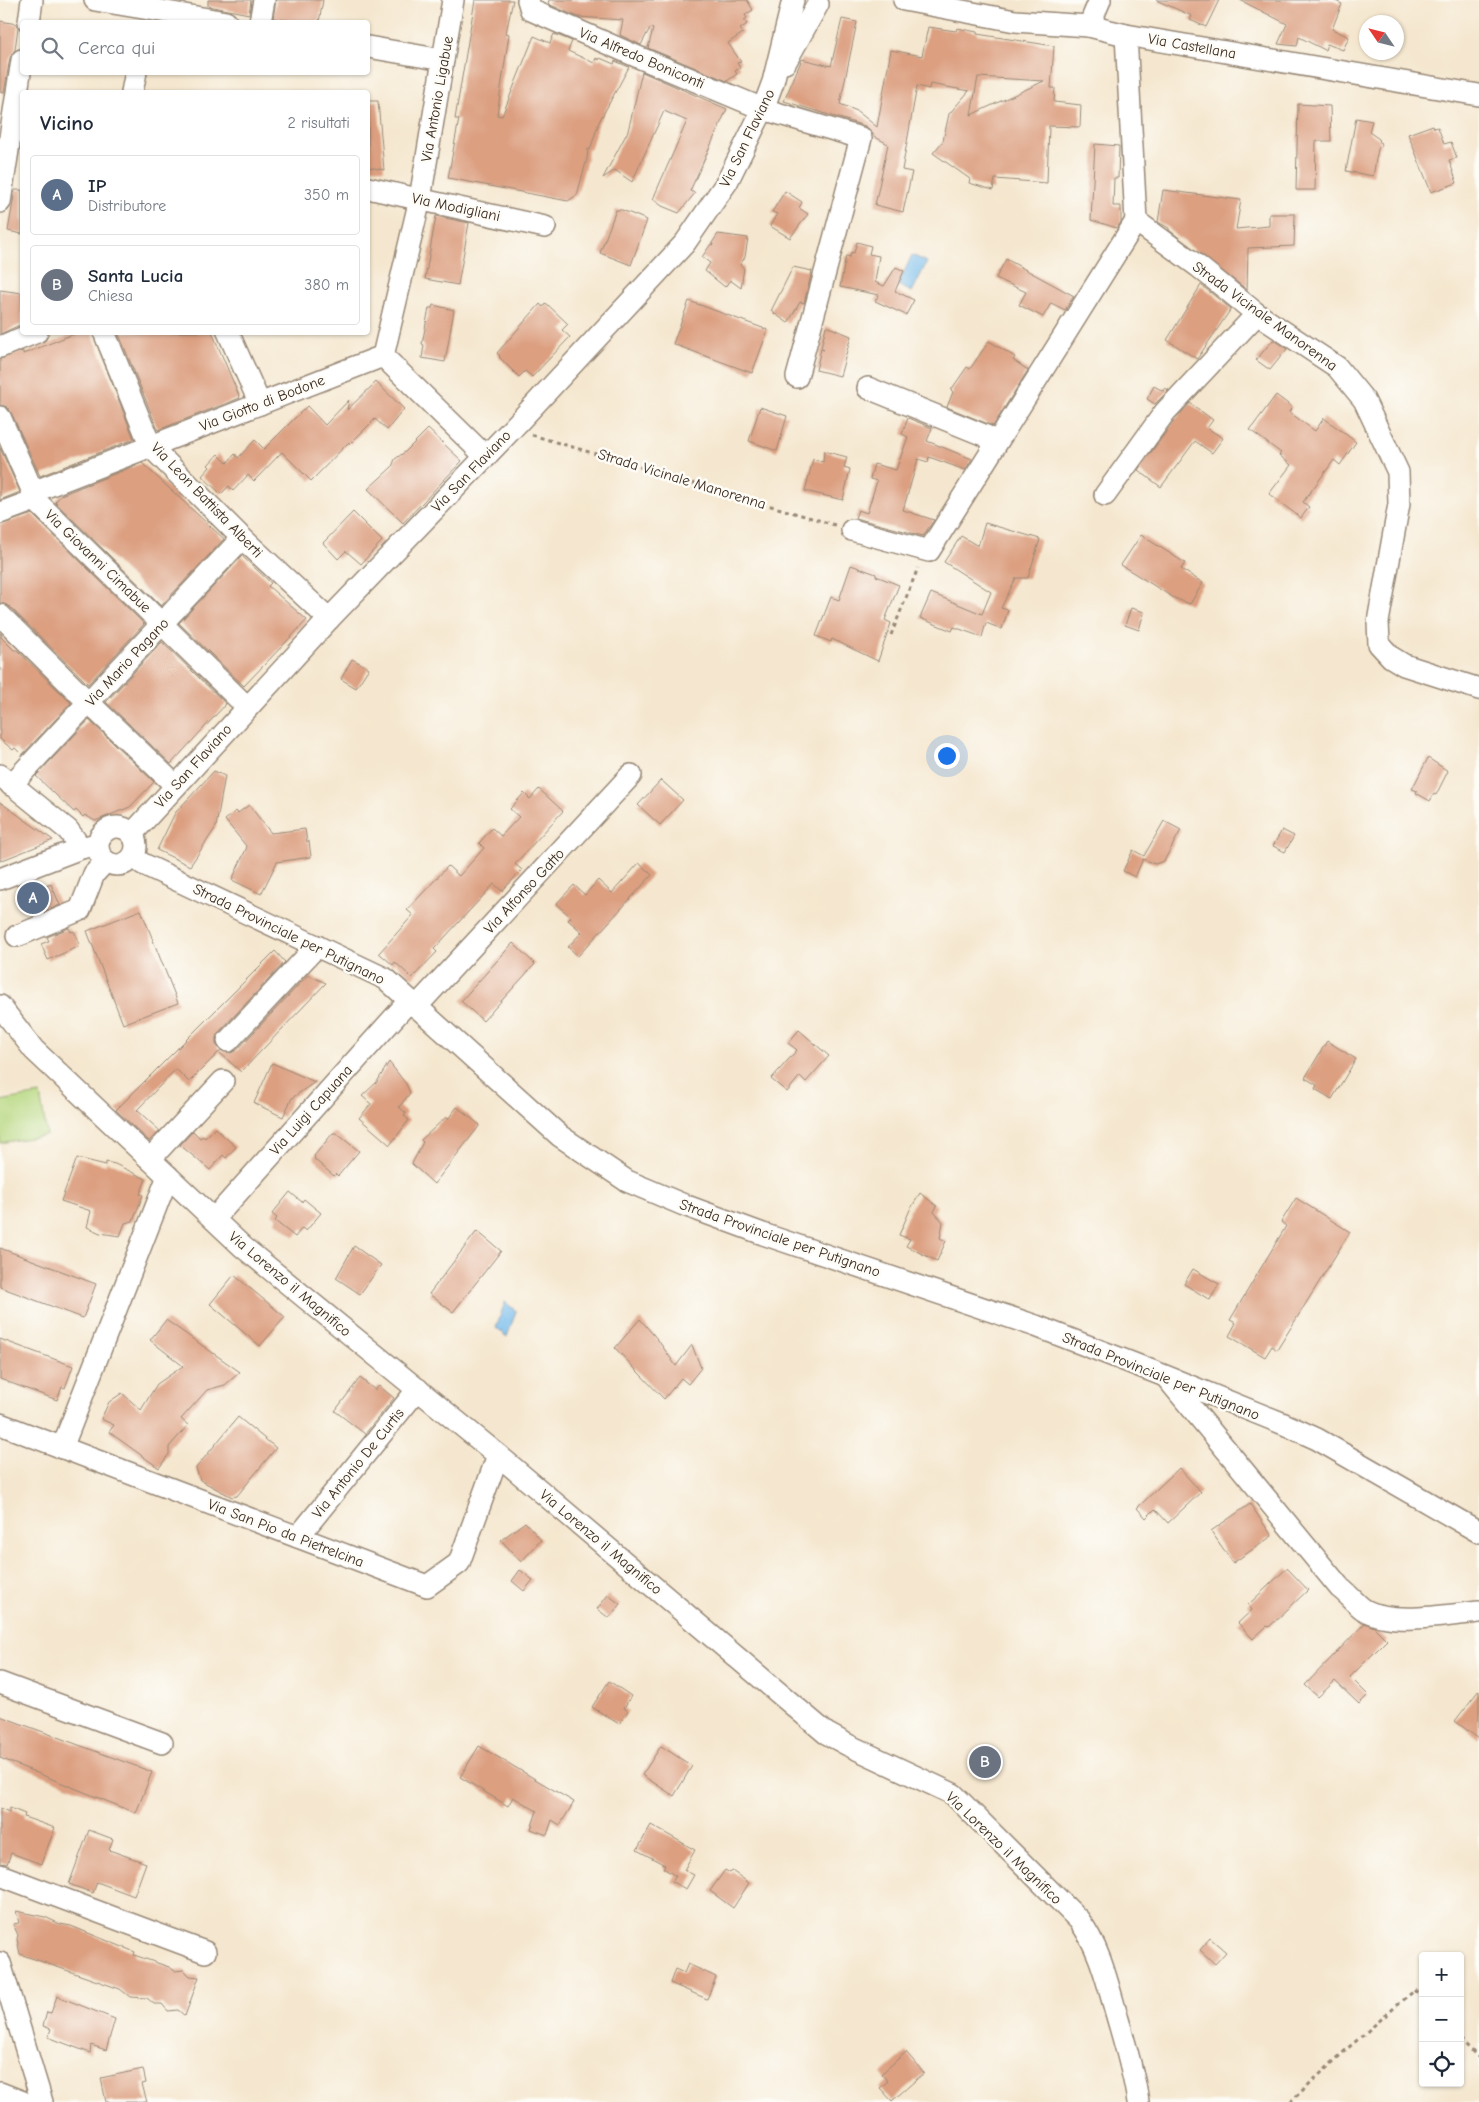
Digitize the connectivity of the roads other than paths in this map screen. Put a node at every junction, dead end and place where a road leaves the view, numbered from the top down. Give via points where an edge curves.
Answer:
1 (32, 0) edge
2 (96, 0) edge
3 (264, 0) edge
4 (453, 0) edge
5 (528, 0) edge
6 (793, 0) edge
7 (904, 0) edge
8 (1100, 0) edge
9 (816, 1) edge
10 (148, 11) edge
11 (28, 20) edge
12 (212, 20) edge
13 (260, 20) edge
14 (1089, 26) junction
15 (1126, 35) junction
16 (370, 47) edge
17 (443, 60) junction
18 (21, 75) edge
19 (135, 75) edge
20 (773, 82) junction
21 (132, 90) edge
22 (1479, 94) edge
23 (763, 109) junction
24 (18, 113) edge
25 (370, 188) edge
26 (420, 199) junction
27 (0, 202) edge
28 (1136, 221) junction
29 (545, 227) dead end
30 (1257, 314) junction
31 (30, 335) edge
32 (105, 335) edge
33 (229, 335) edge
34 (0, 347) edge
35 (383, 356) junction
36 (797, 377) dead end
37 (868, 388) dead end
38 (260, 404) junction
39 (0, 417) edge
40 (995, 444) junction
41 (151, 447) junction
42 (486, 456) junction
43 (1106, 494) dead end
44 (34, 496) junction
45 (0, 513) edge
46 (852, 530) road end
47 (242, 538) junction
48 (0, 615) edge
49 (329, 619) junction
50 (163, 624) junction
51 (1479, 689) edge
52 (89, 704) junction
53 (247, 707) junction
54 (632, 775) dead end
55 (6, 780) edge
56 (176, 786) junction
57 (132, 834) junction
58 (95, 851) junction
59 (132, 857) junction
60 (0, 878) edge
61 (17, 936) dead end
62 (317, 946) junction
63 (412, 1004) junction
64 (0, 1006) edge
65 (228, 1041) dead end
66 (222, 1081) dead end
67 (150, 1159) junction
68 (168, 1176) junction
69 (214, 1219) junction
70 (1166, 1376) junction
71 (418, 1389) junction
72 (0, 1424) edge
73 (62, 1448) junction
74 (498, 1455) junction
75 (1479, 1532) edge
76 (298, 1537) junction
77 (1479, 1612) edge
78 (0, 1683) edge
79 (162, 1743) dead end
80 (0, 1875) edge
81 (205, 1952) dead end
82 (0, 1963) edge
83 (0, 2093) edge
84 (23, 2102) edge
85 (42, 2102) edge
86 (1138, 2102) edge

1 - 11 street
2 - 10 street
3 - 13 street
4 - 17 street, Via Antonio Ligabue
5 - 23 street, Via Alfredo Boniconti via 531,10
6 - 20 street, Via San Flaviano
7 - 14 street, Via Castellana via 1015,21
8 - 14 street
9 - 20 street, Via San Flaviano
10 - 12 street
14 - 15 street, Via Castellana
15 - 22 street, Via Castellana
15 - 28 street
16 - 17 street
17 - 26 street, Via Antonio Ligabue
18 - 24 street
19 - 21 street
20 - 23 street, Via San Flaviano
23 - 36 street via 861,138
23 - 42 street, Via San Flaviano via 727,182 685,243
24 - 27 street
25 - 26 street, Via Modigliani
26 - 29 street, Via Modigliani
26 - 35 street
28 - 30 street, Strada Vicinale Manorenna
28 - 40 street
30 - 43 street via 1165,412
30 - 51 street, Strada Vicinale Manorenna via 1337,367 1364,400 1398,472 1400,504 1378,622 1380,644 1391,657 1404,665
31 - 34 street
32 - 41 street, Via Leon Battista Alberti
33 - 38 street
35 - 38 street, Via Giotto di Bodone
35 - 42 street
37 - 40 street via 986,436
38 - 41 street, Via Giotto di Bodone
39 - 44 street, Via Giovanni Cimabue
40 - 46 street via 929,550
41 - 44 street, Via Giotto di Bodone
41 - 47 street, Via Leon Battista Alberti
42 - 49 street, Via San Flaviano
44 - 45 street, Via Giotto di Bodone
44 - 50 street, Via Giovanni Cimabue
47 - 49 street, Via Leon Battista Alberti
47 - 50 street, Via Mario Pagano
48 - 52 street
49 - 53 street, Via San Flaviano
50 - 52 street, Via Mario Pagano
50 - 53 street, Via Giovanni Cimabue
52 - 55 street, Via Mario Pagano
52 - 56 street
53 - 56 street, Via San Flaviano
54 - 63 street, Via Alfonso Gatto
55 - 58 street
56 - 57 street, Via San Flaviano
57 - 58 street via 114,827 101,835
57 - 59 street via 136,842
58 - 59 street via 120,864
58 - 60 street
58 - 61 street via 94,874 80,910
59 - 62 street, Strada Provinciale per Putignano
62 - 63 street, Strada Provinciale per Putignano via 386,979
62 - 65 street
63 - 69 street, Via Luigi Capuana
63 - 70 street, Strada Provinciale per Putignano via 560,1136 627,1182 764,1234 1036,1326
64 - 67 street, Via Lorenzo il Magnifico via 34,1050
66 - 67 street
67 - 68 street, Via Lorenzo il Magnifico
68 - 69 street, Via Lorenzo il Magnifico
68 - 73 street
69 - 71 street, Via Lorenzo il Magnifico via 243,1247
70 - 75 street, Strada Provinciale per Putignano via 1317,1440
70 - 77 street via 1340,1588 1364,1609 1391,1618
71 - 74 street, Via Lorenzo il Magnifico
71 - 76 street, Via Antonio De Curtis
72 - 73 street, Via San Pio da Pietrelcina
73 - 76 street, Via San Pio da Pietrelcina
74 - 76 street, Via San Pio da Pietrelcina via 459,1563 427,1586
74 - 86 street, Via Lorenzo il Magnifico via 826,1733 952,1794 1072,1913 1091,1936 1102,1961
78 - 79 street
80 - 81 street
82 - 85 street
83 - 84 street

